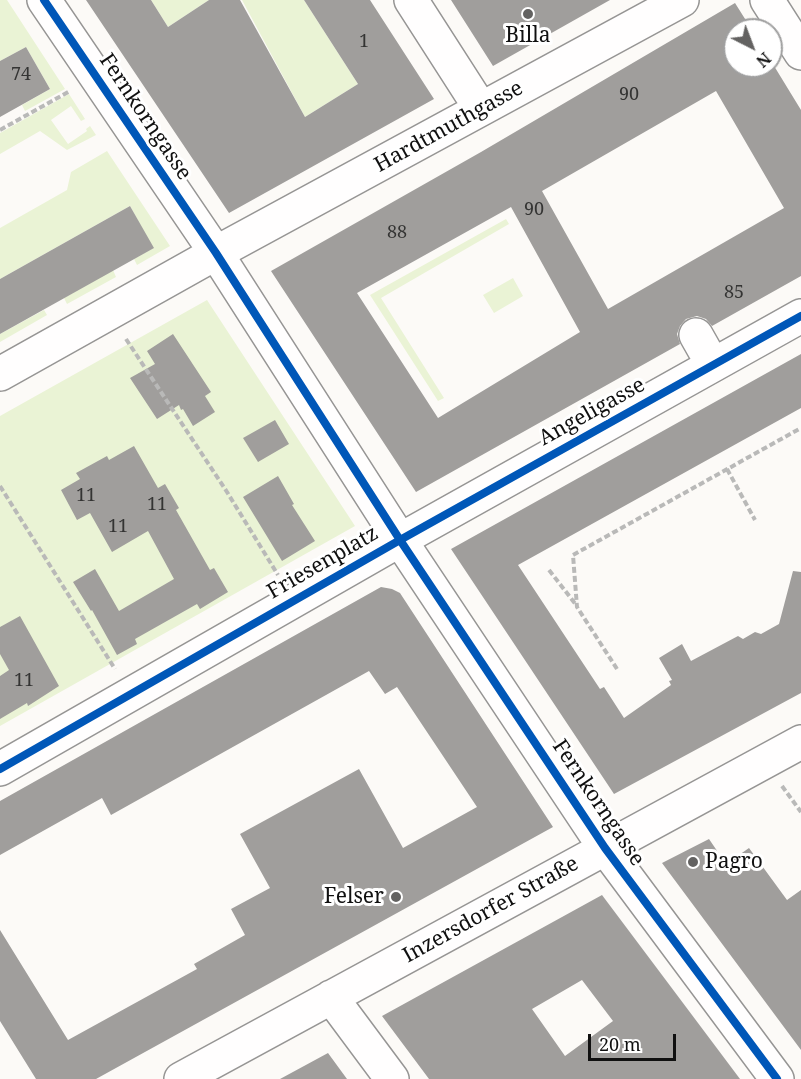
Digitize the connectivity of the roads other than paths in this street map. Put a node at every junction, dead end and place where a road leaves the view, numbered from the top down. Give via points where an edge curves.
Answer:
1 (411, 0) edge
2 (682, 0) edge
3 (767, 0) edge
4 (50, 2) edge
5 (801, 53) edge
6 (481, 109) junction
7 (216, 253) junction
8 (801, 316) edge
9 (696, 335) dead end
10 (713, 365) junction
11 (0, 374) edge
12 (400, 540) junction
13 (801, 742) edge
14 (0, 769) edge
15 (605, 848) junction
16 (331, 997) junction
17 (181, 1079) edge
18 (392, 1079) edge
19 (777, 1079) edge

1 - 6 street
2 - 6 street, Hardtmuthgasse
3 - 5 street
4 - 7 street, Fernkorngasse
6 - 7 street, Hardtmuthgasse
7 - 11 street
7 - 12 street, Friesenplatz
8 - 10 street, Angeligasse
9 - 10 street
10 - 12 street, Angeligasse
12 - 14 street, Friesenplatz
12 - 15 street, Fernkorngasse
13 - 15 street, Inzersdorfer Straße
15 - 16 street, Inzersdorfer Straße
15 - 19 street, Fernkorngasse
16 - 17 street, Inzersdorfer Straße
16 - 18 street

